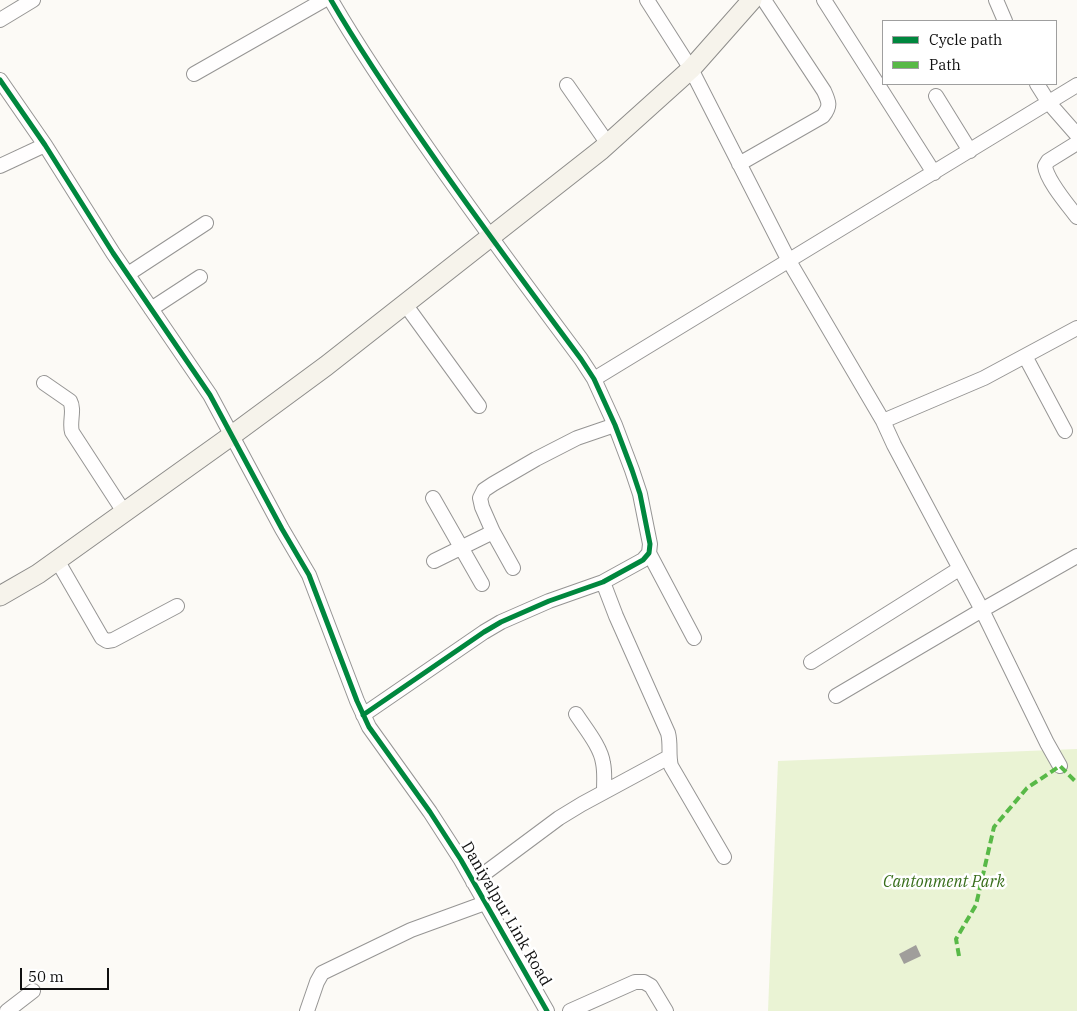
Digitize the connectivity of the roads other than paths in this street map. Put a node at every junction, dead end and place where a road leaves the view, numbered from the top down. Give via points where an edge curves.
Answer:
1 (33, 0) edge
2 (324, 0) edge
3 (331, 0) edge
4 (648, 0) edge
5 (752, 0) edge
6 (764, 0) edge
7 (824, 0) edge
8 (996, 0) edge
9 (0, 20) edge
10 (1005, 20) edge
11 (691, 69) junction
12 (194, 74) dead end
13 (0, 80) edge
14 (567, 85) dead end
15 (1038, 85) edge
16 (1077, 85) edge
17 (936, 96) dead end
18 (1049, 102) junction
19 (1077, 135) edge
20 (1077, 143) edge
21 (608, 144) junction
22 (45, 145) junction
23 (970, 151) junction
24 (739, 164) junction
25 (0, 166) edge
26 (934, 173) junction
27 (1077, 217) edge
28 (206, 223) dead end
29 (490, 237) junction
30 (789, 261) junction
31 (128, 274) junction
32 (200, 277) dead end
33 (405, 304) junction
34 (151, 309) junction
35 (1077, 328) edge
36 (1025, 356) junction
37 (594, 379) junction
38 (44, 383) dead end
39 (479, 406) dead end
40 (883, 420) junction
41 (615, 425) junction
42 (1065, 431) dead end
43 (231, 436) junction
44 (433, 498) dead end
45 (124, 512) junction
46 (493, 532) junction
47 (461, 548) junction
48 (649, 553) junction
49 (1077, 556) edge
50 (57, 560) junction
51 (434, 561) dead end
52 (513, 568) dead end
53 (959, 569) junction
54 (603, 582) junction
55 (482, 584) dead end
56 (0, 596) edge
57 (177, 606) dead end
58 (982, 610) junction
59 (694, 638) dead end
60 (811, 662) dead end
61 (836, 696) dead end
62 (576, 714) dead end
63 (363, 715) junction
64 (669, 757) junction
65 (1060, 766) dead end
66 (604, 792) junction
67 (724, 858) dead end
68 (474, 882) junction
69 (485, 903) junction
70 (33, 991) dead end
71 (7, 1011) edge
72 (307, 1011) edge
73 (547, 1011) edge
74 (570, 1011) edge
75 (666, 1011) edge

1 - 9 street
2 - 12 street
3 - 29 street via 410,123
4 - 11 street
5 - 11 street
6 - 24 street via 824,91 829,102 828,110 823,116
7 - 26 street
8 - 10 street
11 - 21 street
11 - 24 street
13 - 22 street, Daniyalpur Link Road
14 - 21 street
15 - 18 street
16 - 18 street
17 - 23 street
18 - 19 street
18 - 23 street
20 - 27 street via 1045,166
21 - 29 street
22 - 25 street
22 - 31 street, Daniyalpur Link Road
23 - 26 street
24 - 30 street
26 - 30 street
28 - 31 street
29 - 33 street
29 - 37 street
30 - 37 street
30 - 40 street
31 - 34 street, Daniyalpur Link Road
32 - 34 street
33 - 39 street
33 - 43 street
34 - 43 street, Daniyalpur Link Road via 210,395
35 - 36 street
36 - 40 street via 984,378
36 - 42 street
37 - 41 street
38 - 45 street via 70,401 72,432
40 - 53 street
41 - 46 street via 577,438 484,490 480,498
41 - 48 street via 640,494
43 - 45 street
43 - 63 street, Daniyalpur Link Road via 309,575
44 - 47 street
45 - 50 street
46 - 47 street
46 - 52 street
47 - 51 street
47 - 55 street
48 - 54 street via 643,560
48 - 59 street
49 - 58 street
50 - 56 street
50 - 57 street via 102,638 107,641
53 - 58 street
53 - 60 street
54 - 63 street via 501,622
54 - 64 street via 668,733
58 - 61 street
58 - 65 street
62 - 66 street via 602,757
63 - 68 street, Daniyalpur Link Road
64 - 66 street
64 - 67 street via 671,766
66 - 68 street via 559,818
68 - 69 street, Daniyalpur Link Road
69 - 72 street via 411,930 322,973
69 - 73 street, Daniyalpur Link Road
70 - 71 street
74 - 75 street via 635,982 644,982 651,986

